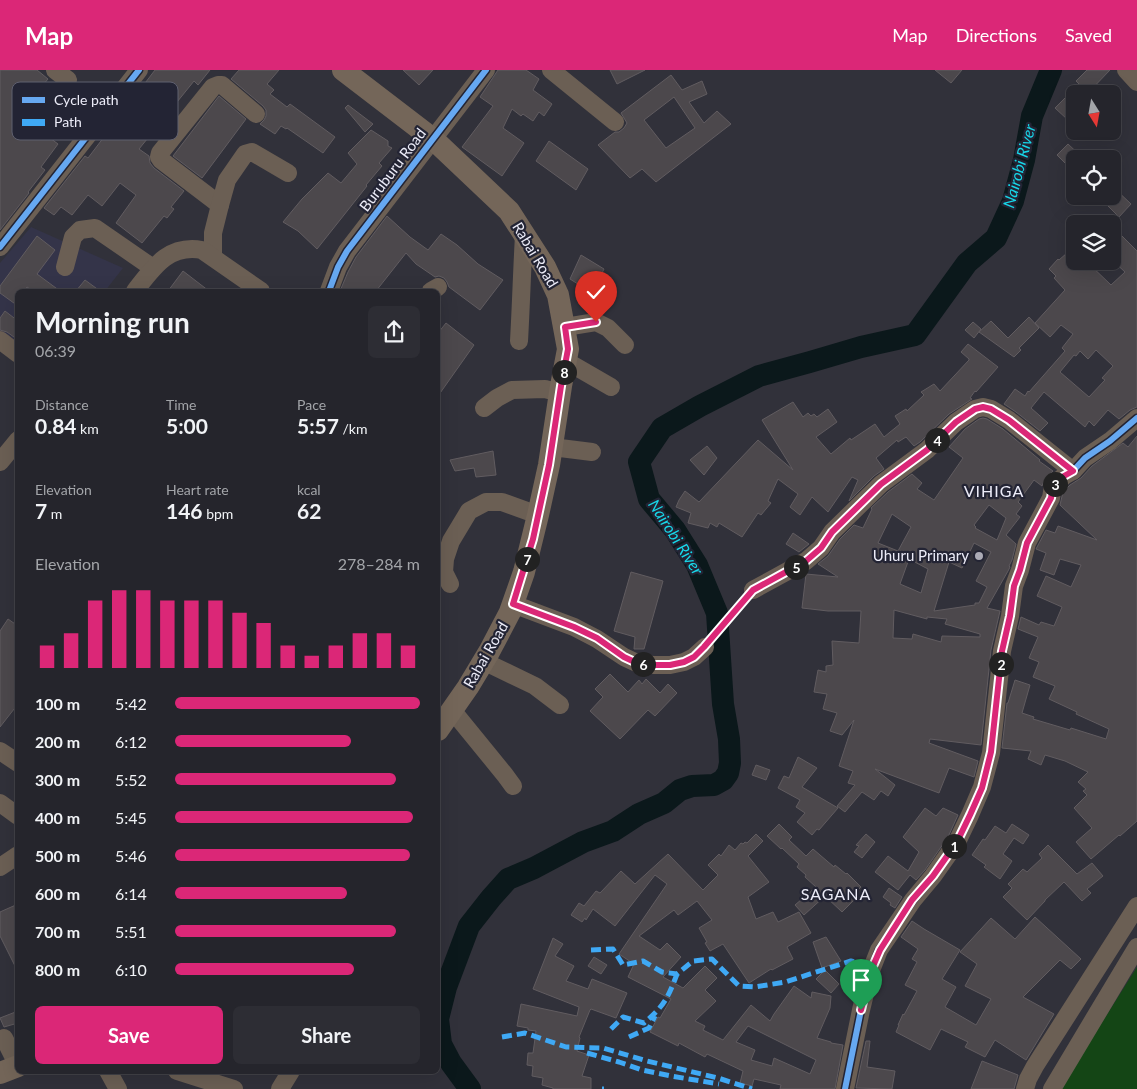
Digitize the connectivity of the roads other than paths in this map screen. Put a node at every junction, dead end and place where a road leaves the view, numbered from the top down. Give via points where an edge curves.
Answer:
1 (139, 70) edge
2 (343, 70) edge
3 (359, 70) edge
4 (486, 70) edge
5 (1126, 70) edge
6 (558, 72) edge
7 (130, 82) edge
8 (1137, 82) edge
9 (256, 114) dead end
10 (423, 117) dead end
11 (615, 122) dead end
12 (178, 131) edge
13 (433, 139) junction
14 (84, 140) edge
15 (170, 140) edge
16 (288, 173) dead end
17 (220, 204) junction
18 (524, 235) junction
19 (0, 247) edge
20 (213, 257) junction
21 (65, 267) dead end
22 (154, 268) junction
23 (137, 289) edge
24 (257, 289) edge
25 (329, 289) edge
26 (565, 327) junction
27 (0, 340) edge
28 (519, 341) dead end
29 (625, 345) dead end
30 (15, 352) edge
31 (566, 361) junction
32 (611, 387) dead end
33 (560, 393) junction
34 (484, 408) dead end
35 (1137, 418) edge
36 (15, 444) edge
37 (552, 447) junction
38 (592, 452) dead end
39 (0, 462) edge
40 (1073, 471) junction
41 (538, 515) junction
42 (450, 584) dead end
43 (753, 590) road end
44 (513, 604) junction
45 (704, 647) road end
46 (483, 661) junction
47 (560, 705) dead end
48 (452, 710) junction
49 (440, 727) edge
50 (0, 751) edge
51 (15, 761) edge
52 (513, 786) dead end
53 (0, 803) edge
54 (15, 814) edge
55 (15, 857) edge
56 (0, 867) edge
57 (1137, 906) edge
58 (1137, 947) edge
59 (4, 1038) dead end
60 (15, 1060) edge
61 (15, 1067) edge
62 (0, 1074) edge
63 (110, 1074) edge
64 (186, 1074) edge
65 (289, 1074) edge
66 (118, 1089) edge
67 (234, 1089) edge
68 (280, 1089) edge
69 (845, 1089) edge
70 (1025, 1089) edge
71 (1052, 1089) edge

1 - 7 street
2 - 13 main road, Rabai Road
3 - 10 street
4 - 13 street, Buruburu Road
5 - 8 street
6 - 11 street
9 - 12 street via 218,85
13 - 18 main road, Rabai Road via 509,211
13 - 25 street, Buruburu Road via 347,251
14 - 19 street
15 - 17 street via 159,157
16 - 17 street via 252,152 245,154 227,180
17 - 20 street via 213,232
18 - 26 main road, Rabai Road via 558,295
18 - 28 street
20 - 22 street via 202,250 183,249 172,253
20 - 24 street
21 - 22 street via 74,237 80,230 95,228
22 - 23 street
26 - 29 street via 596,322 608,328
26 - 31 main road, Rabai Road
27 - 30 street
31 - 32 street
31 - 33 main road, Rabai Road
33 - 34 street via 545,389 512,390
33 - 37 main road, Rabai Road
35 - 40 street
36 - 39 street
37 - 38 street
37 - 41 main road, Rabai Road
40 - 43 street via 1009,420 991,409 975,409 881,484 806,561
40 - 69 street via 1053,486 1051,498 1027,543 1014,586 1002,651 991,752 982,788 957,842 912,900 880,950 865,992
41 - 42 street via 502,502 486,502 469,511 451,541 445,559 444,572
41 - 44 main road, Rabai Road
44 - 45 street via 574,627 639,664 684,662
44 - 46 main road, Rabai Road
46 - 47 street via 535,686
46 - 48 main road, Rabai Road
48 - 49 main road, Rabai Road
48 - 52 street
50 - 51 street
53 - 54 street
55 - 56 street
57 - 70 street via 1035,1066
58 - 71 street
59 - 60 street
61 - 62 main road
63 - 66 street
64 - 67 street
65 - 68 street

